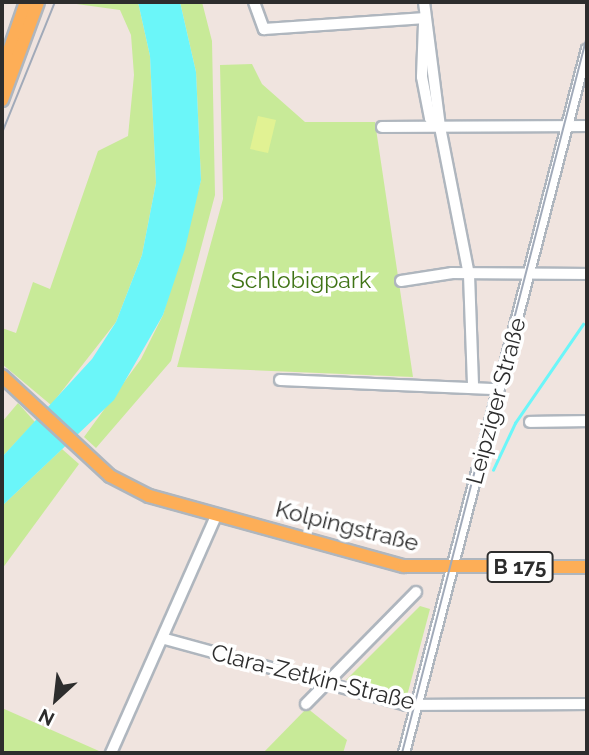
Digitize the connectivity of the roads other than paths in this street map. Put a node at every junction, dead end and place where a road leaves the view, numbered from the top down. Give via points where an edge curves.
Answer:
1 (26, 2) edge
2 (38, 2) edge
3 (254, 2) edge
4 (424, 2) edge
5 (426, 18) junction
6 (587, 49) edge
7 (2, 71) edge
8 (2, 100) edge
9 (567, 126) junction
10 (587, 126) edge
11 (382, 127) dead end
12 (440, 127) junction
13 (529, 274) junction
14 (587, 274) edge
15 (469, 275) junction
16 (401, 281) dead end
17 (2, 376) edge
18 (280, 380) dead end
19 (473, 384) junction
20 (499, 389) junction
21 (587, 421) edge
22 (530, 422) dead end
23 (217, 514) junction
24 (452, 567) junction
25 (587, 567) edge
26 (416, 592) dead end
27 (165, 639) junction
28 (325, 683) junction
29 (306, 704) dead end
30 (587, 704) edge
31 (417, 705) junction
32 (111, 753) edge
33 (404, 753) edge

1 - 7 main road
2 - 8 main road
3 - 5 street via 264,29
4 - 5 street
5 - 12 street
6 - 9 street, Leipziger Straße
9 - 10 street
9 - 12 street
9 - 13 street, Leipziger Straße
11 - 12 street
12 - 15 street
13 - 14 street
13 - 15 street
13 - 20 street, Leipziger Straße
15 - 16 street
15 - 19 street
17 - 23 main road, Kolpingstraße / B 175 via 107,473 149,496
18 - 19 street
19 - 20 street
20 - 24 street, Leipziger Straße
21 - 22 street
23 - 24 main road, Kolpingstraße / B 175 via 404,566
23 - 27 street
24 - 25 main road, Kolpingstraße / B 175
24 - 31 street, Leipziger Straße
26 - 28 street
27 - 28 street, Clara-Zetkin-Straße
27 - 32 street
28 - 29 street
28 - 31 street, Clara-Zetkin-Straße
30 - 31 street, Clara-Zetkin-Straße
31 - 33 street, Leipziger Straße

